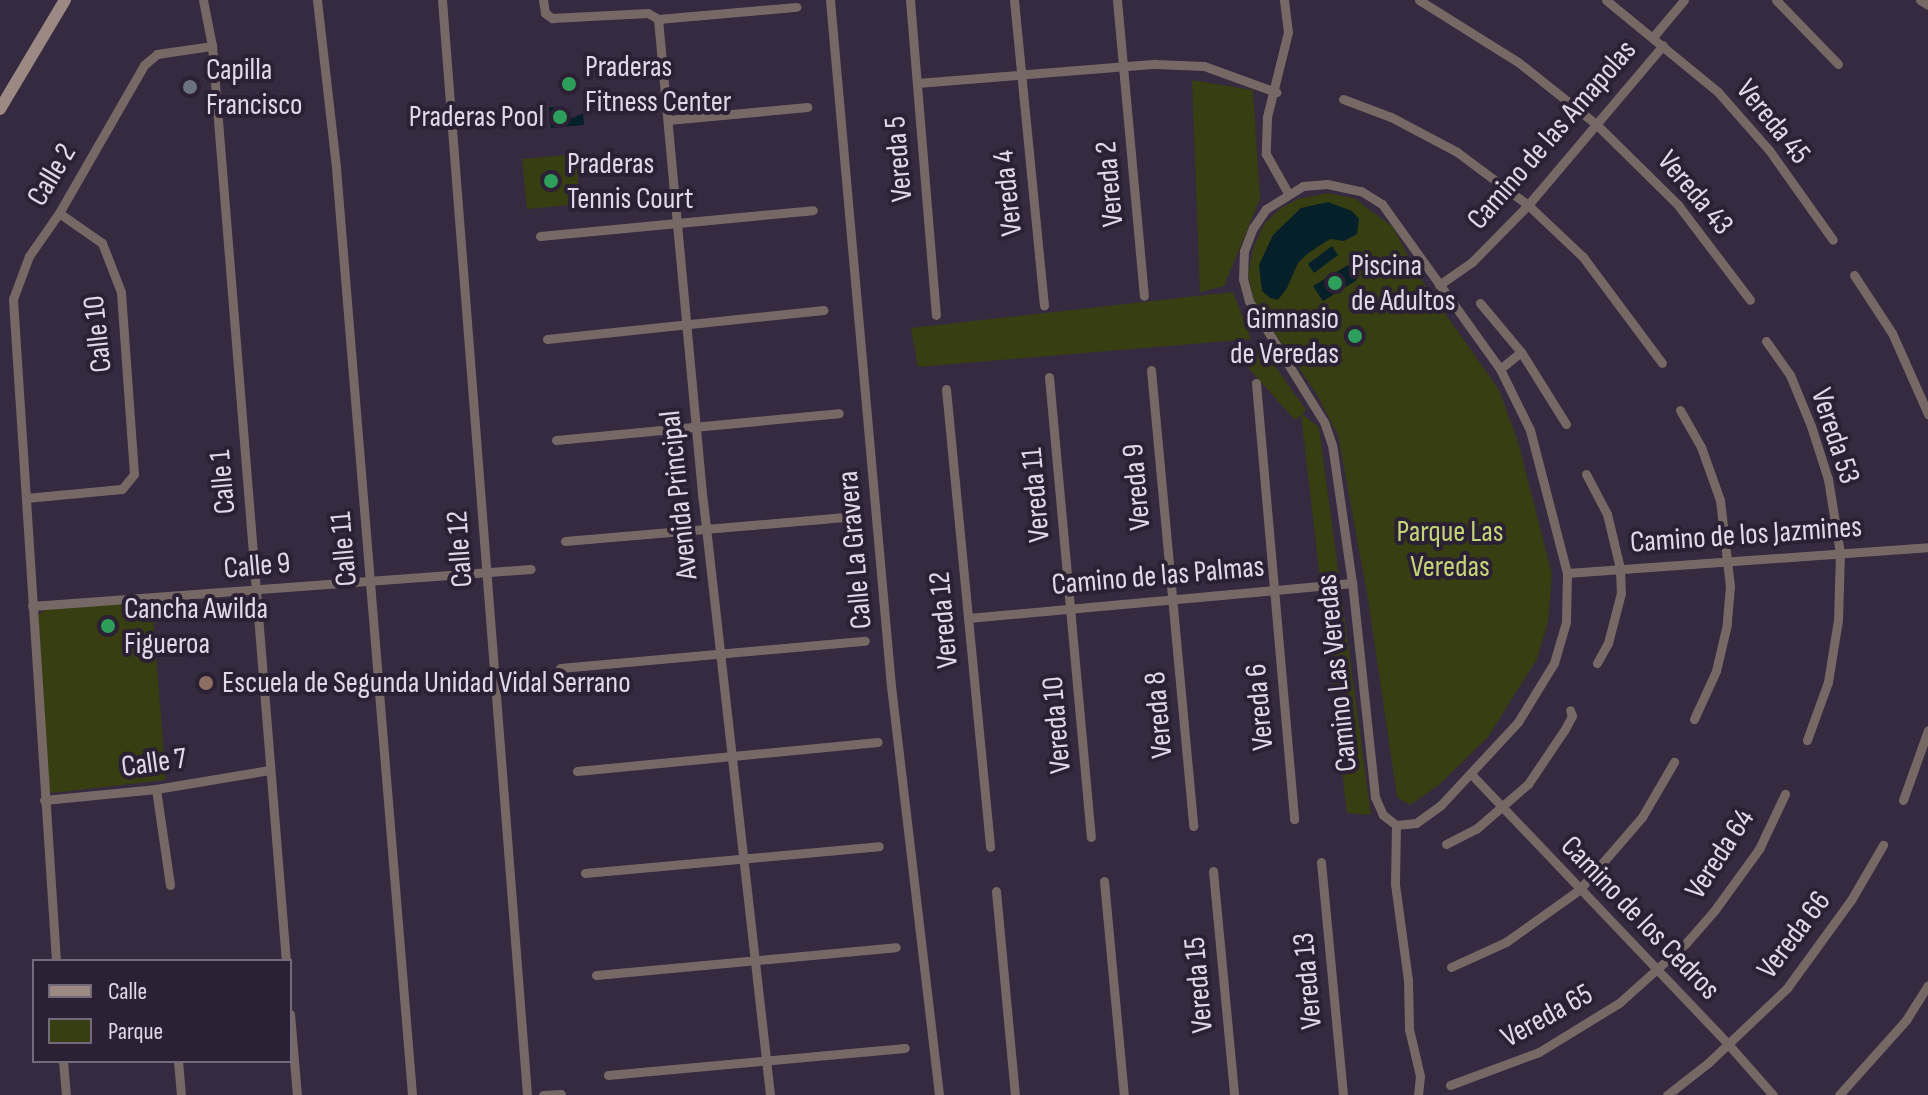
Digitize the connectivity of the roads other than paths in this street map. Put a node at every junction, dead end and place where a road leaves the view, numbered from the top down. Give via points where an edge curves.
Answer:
1 (65, 0) edge
2 (203, 0) edge
3 (317, 0) edge
4 (442, 0) edge
5 (543, 0) edge
6 (830, 0) edge
7 (910, 0) edge
8 (1014, 0) edge
9 (1117, 0) edge
10 (1284, 0) edge
11 (1419, 0) edge
12 (1606, 0) edge
13 (1684, 0) edge
14 (1776, 0) edge
15 (1920, 0) edge
16 (766, 5) edge
17 (1928, 5) edge
18 (796, 7) dead end
19 (658, 19) junction
20 (1653, 37) junction
21 (1663, 45) junction
22 (212, 46) junction
23 (1838, 64) dead end
24 (1124, 68) junction
25 (1021, 75) junction
26 (917, 83) junction
27 (1276, 92) junction
28 (1343, 99) dead end
29 (807, 107) dead end
30 (0, 109) edge
31 (668, 120) junction
32 (1596, 124) junction
33 (1288, 193) junction
34 (1528, 205) junction
35 (813, 210) dead end
36 (59, 213) junction
37 (677, 222) junction
38 (540, 236) dead end
39 (1833, 240) dead end
40 (1854, 275) dead end
41 (1439, 285) junction
42 (1144, 296) dead end
43 (1750, 300) dead end
44 (1480, 303) dead end
45 (1044, 306) dead end
46 (823, 310) dead end
47 (936, 315) dead end
48 (687, 327) junction
49 (547, 339) dead end
50 (1766, 341) dead end
51 (1521, 352) junction
52 (1662, 363) dead end
53 (1500, 369) junction
54 (1151, 370) dead end
55 (1049, 377) dead end
56 (1256, 383) dead end
57 (946, 389) dead end
58 (1680, 410) dead end
59 (839, 413) dead end
60 (1928, 414) edge
61 (1566, 424) dead end
62 (696, 428) junction
63 (556, 440) dead end
64 (1586, 474) dead end
65 (26, 498) junction
66 (845, 517) dead end
67 (706, 528) junction
68 (565, 541) dead end
69 (1928, 547) edge
70 (1840, 553) junction
71 (1729, 561) junction
72 (1620, 568) junction
73 (531, 569) dead end
74 (486, 571) junction
75 (1567, 573) junction
76 (370, 580) junction
77 (1352, 583) junction
78 (1274, 590) junction
79 (256, 591) junction
80 (1172, 599) junction
81 (32, 606) junction
82 (1070, 608) junction
83 (968, 618) junction
84 (865, 641) dead end
85 (720, 654) junction
86 (1597, 663) dead end
87 (560, 668) dead end
88 (1570, 710) dead end
89 (1694, 719) dead end
90 (1928, 730) edge
91 (1807, 740) dead end
92 (878, 742) dead end
93 (732, 754) junction
94 (1674, 762) dead end
95 (269, 770) junction
96 (577, 771) dead end
97 (1472, 775) junction
98 (156, 789) junction
99 (1785, 794) dead end
100 (44, 800) junction
101 (1903, 800) dead end
102 (1504, 808) junction
103 (1294, 819) dead end
104 (1396, 825) junction
105 (1193, 826) dead end
106 (1091, 837) dead end
107 (1446, 844) dead end
108 (1883, 845) dead end
109 (879, 846) dead end
110 (990, 847) dead end
111 (744, 856) junction
112 (1321, 862) dead end
113 (1213, 871) dead end
114 (585, 873) dead end
115 (1104, 881) dead end
116 (170, 885) dead end
117 (1579, 890) junction
118 (996, 891) dead end
119 (896, 947) dead end
120 (56, 959) edge
121 (286, 959) edge
122 (755, 959) junction
123 (1451, 967) dead end
124 (1656, 971) junction
125 (596, 975) dead end
126 (1928, 985) edge
127 (292, 1037) edge
128 (1728, 1044) junction
129 (905, 1048) dead end
130 (767, 1060) junction
131 (63, 1063) edge
132 (178, 1063) edge
133 (608, 1075) dead end
134 (1450, 1085) dead end
135 (561, 1094) edge
136 (66, 1095) edge
137 (181, 1095) edge
138 (297, 1095) edge
139 (412, 1095) edge
140 (527, 1095) edge
141 (543, 1095) edge
142 (770, 1095) edge
143 (939, 1095) edge
144 (1015, 1095) edge
145 (1124, 1095) edge
146 (1234, 1095) edge
147 (1343, 1095) edge
148 (1418, 1095) edge
149 (1667, 1095) edge
150 (1773, 1095) edge
151 (1839, 1095) edge

1 - 30 street
2 - 22 street, Calle 1
3 - 76 street, Calle 11
4 - 74 street, Calle 12
5 - 19 street via 545,13 552,18 648,13
6 - 143 street, Calle La Gravera via 891,686
7 - 26 street, Vereda 5
8 - 25 street, Vereda 4
9 - 24 street, Vereda 2
10 - 27 street via 1288,32
11 - 32 street, Vereda 43 via 1518,62
12 - 20 street, Vereda 45
13 - 20 street
14 - 23 street
15 - 17 street
16 - 18 street
16 - 19 street
19 - 31 street, Avenida Principal
20 - 21 street, Vereda 45
21 - 32 street, Camino de las Amapolas
21 - 39 street, Vereda 45 via 1739,115
22 - 36 street, Calle 2 via 157,54 144,65
22 - 79 street, Calle 1
24 - 25 street
24 - 27 street via 1204,66
24 - 42 street, Vereda 2
25 - 26 street
25 - 45 street, Vereda 4
26 - 47 street, Vereda 5
27 - 33 street via 1267,117 1266,154
28 - 34 street via 1457,152
29 - 31 street
31 - 37 street, Avenida Principal
32 - 34 street, Camino de las Amapolas
32 - 43 street, Vereda 43 via 1678,205
33 - 41 street, Camino Las Veredas via 1327,184 1361,191 1382,204
33 - 77 street, Camino Las Veredas via 1266,209 1253,228 1244,251 1243,279 1249,301 1324,422
34 - 41 street, Camino de las Amapolas via 1472,262
34 - 52 street via 1583,257
35 - 37 street
36 - 65 street, Calle 2 via 29,256 13,299
36 - 65 street, Calle 10 via 102,243 121,292 134,474 122,489
37 - 38 street
37 - 48 street, Avenida Principal
40 - 60 street via 1892,333
41 - 53 street, Camino Las Veredas
44 - 51 street
46 - 48 street
48 - 49 street
48 - 62 street, Avenida Principal
50 - 70 street, Vereda 53 via 1790,375 1811,426 1828,479
51 - 53 street
51 - 61 street
53 - 75 street, Camino Las Veredas via 1530,430
54 - 80 street, Vereda 9
55 - 82 street, Vereda 11
56 - 78 street, Vereda 6
57 - 83 street, Vereda 12
58 - 71 street via 1701,447 1720,500
59 - 62 street
62 - 63 street
62 - 67 street, Avenida Principal
64 - 72 street via 1607,514
65 - 81 street, Calle 2
66 - 67 street
67 - 68 street
67 - 85 street, Avenida Principal
69 - 70 street, Camino de los Jazmines
70 - 71 street, Camino de los Jazmines
70 - 91 street, Vereda 53 via 1838,620 1828,682
71 - 72 street, Camino de los Jazmines
71 - 89 street via 1727,624 1716,671
72 - 75 street, Camino de los Jazmines
72 - 86 street via 1615,618
73 - 74 street, Calle 9
74 - 76 street, Calle 9
74 - 140 street, Calle 12
75 - 97 street, Camino Las Veredas via 1566,622 1554,663 1518,722
76 - 79 street, Calle 9
76 - 139 street, Calle 11
77 - 78 street, Camino de las Palmas
77 - 104 street, Camino Las Veredas via 1375,797 1383,815
78 - 80 street, Camino de las Palmas
78 - 103 street, Vereda 6
79 - 81 street, Calle 9
79 - 95 street, Calle 1
80 - 82 street, Camino de las Palmas
80 - 105 street, Vereda 8
81 - 100 street, Calle 2
82 - 83 street, Camino de las Palmas
82 - 106 street, Vereda 10
83 - 110 street, Vereda 12
84 - 85 street
85 - 87 street
85 - 93 street, Avenida Principal
88 - 102 street via 1572,716 1550,754
90 - 101 street
92 - 93 street
93 - 96 street
93 - 111 street, Avenida Principal
94 - 117 street via 1642,817
95 - 98 street, Calle 7
95 - 121 street, Calle 1
97 - 102 street, Camino de los Cedros
97 - 104 street, Camino Las Veredas via 1416,823
98 - 100 street, Calle 7
98 - 116 street
99 - 124 street, Vereda 64 via 1759,849 1714,911
100 - 120 street, Calle 2
102 - 107 street
102 - 117 street, Camino de los Cedros
104 - 148 street via 1395,884 1409,1029 1420,1076
108 - 128 street, Vereda 66 via 1851,900 1787,988
109 - 111 street
111 - 114 street
111 - 122 street, Avenida Principal
112 - 147 street, Vereda 13
113 - 146 street, Vereda 15
115 - 145 street
117 - 123 street via 1506,942
117 - 124 street, Camino de los Cedros
118 - 144 street
119 - 122 street
122 - 125 street
122 - 130 street, Avenida Principal
124 - 128 street, Camino de los Cedros
124 - 134 street, Vereda 65 via 1619,1003 1539,1052
126 - 151 street via 1906,1020
127 - 138 street
128 - 149 street, Vereda 66
128 - 150 street, Camino de los Cedros
129 - 130 street
130 - 133 street
130 - 142 street, Avenida Principal
131 - 136 street
132 - 137 street
135 - 141 street

